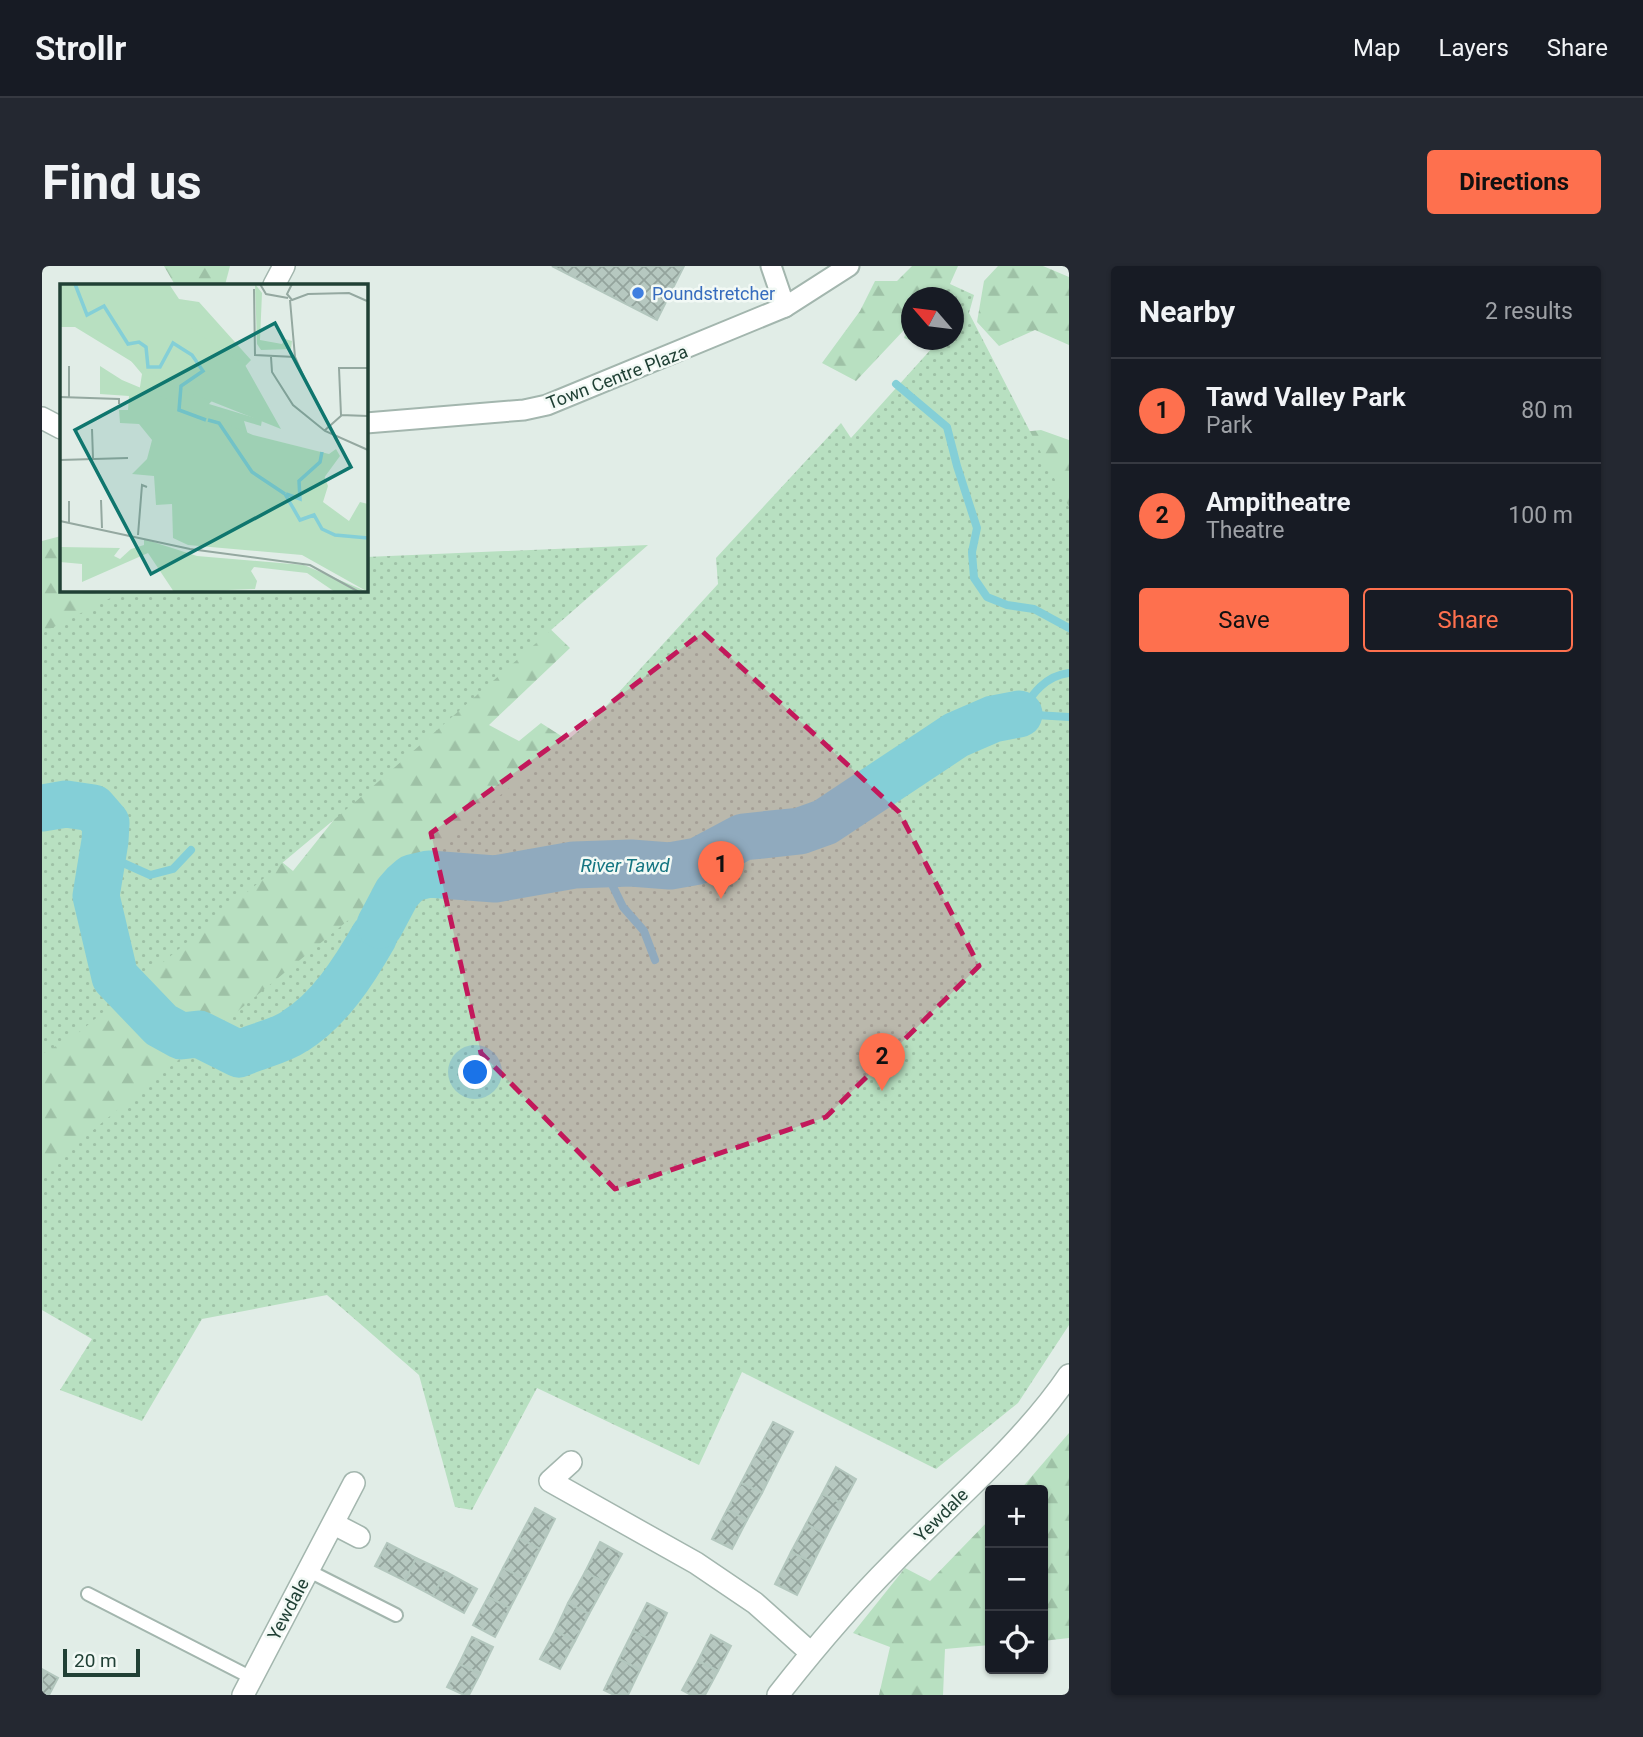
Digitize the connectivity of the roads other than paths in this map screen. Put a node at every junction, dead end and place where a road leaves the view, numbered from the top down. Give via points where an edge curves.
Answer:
1 (284, 266) edge
2 (771, 266) edge
3 (849, 266) edge
4 (275, 284) edge
5 (785, 307) junction
6 (42, 418) edge
7 (368, 423) edge
8 (60, 427) edge
9 (1069, 1375) edge
10 (571, 1462) dead end
11 (354, 1483) dead end
12 (334, 1524) junction
13 (359, 1537) dead end
14 (309, 1571) junction
15 (88, 1594) dead end
16 (396, 1615) dead end
17 (811, 1653) junction
18 (247, 1686) edge
19 (778, 1695) edge

1 - 4 street
2 - 5 street
3 - 5 street, Town Centre Plaza
5 - 7 street, Town Centre Plaza via 547,405
6 - 8 street
9 - 17 street, Yewdale via 1048,1406 892,1563
10 - 17 street via 550,1481 696,1563 755,1603
11 - 12 street, Yewdale
12 - 13 street
12 - 14 street, Yewdale
14 - 16 lane
14 - 18 street, Yewdale
15 - 18 lane
17 - 19 street, Yewdale

